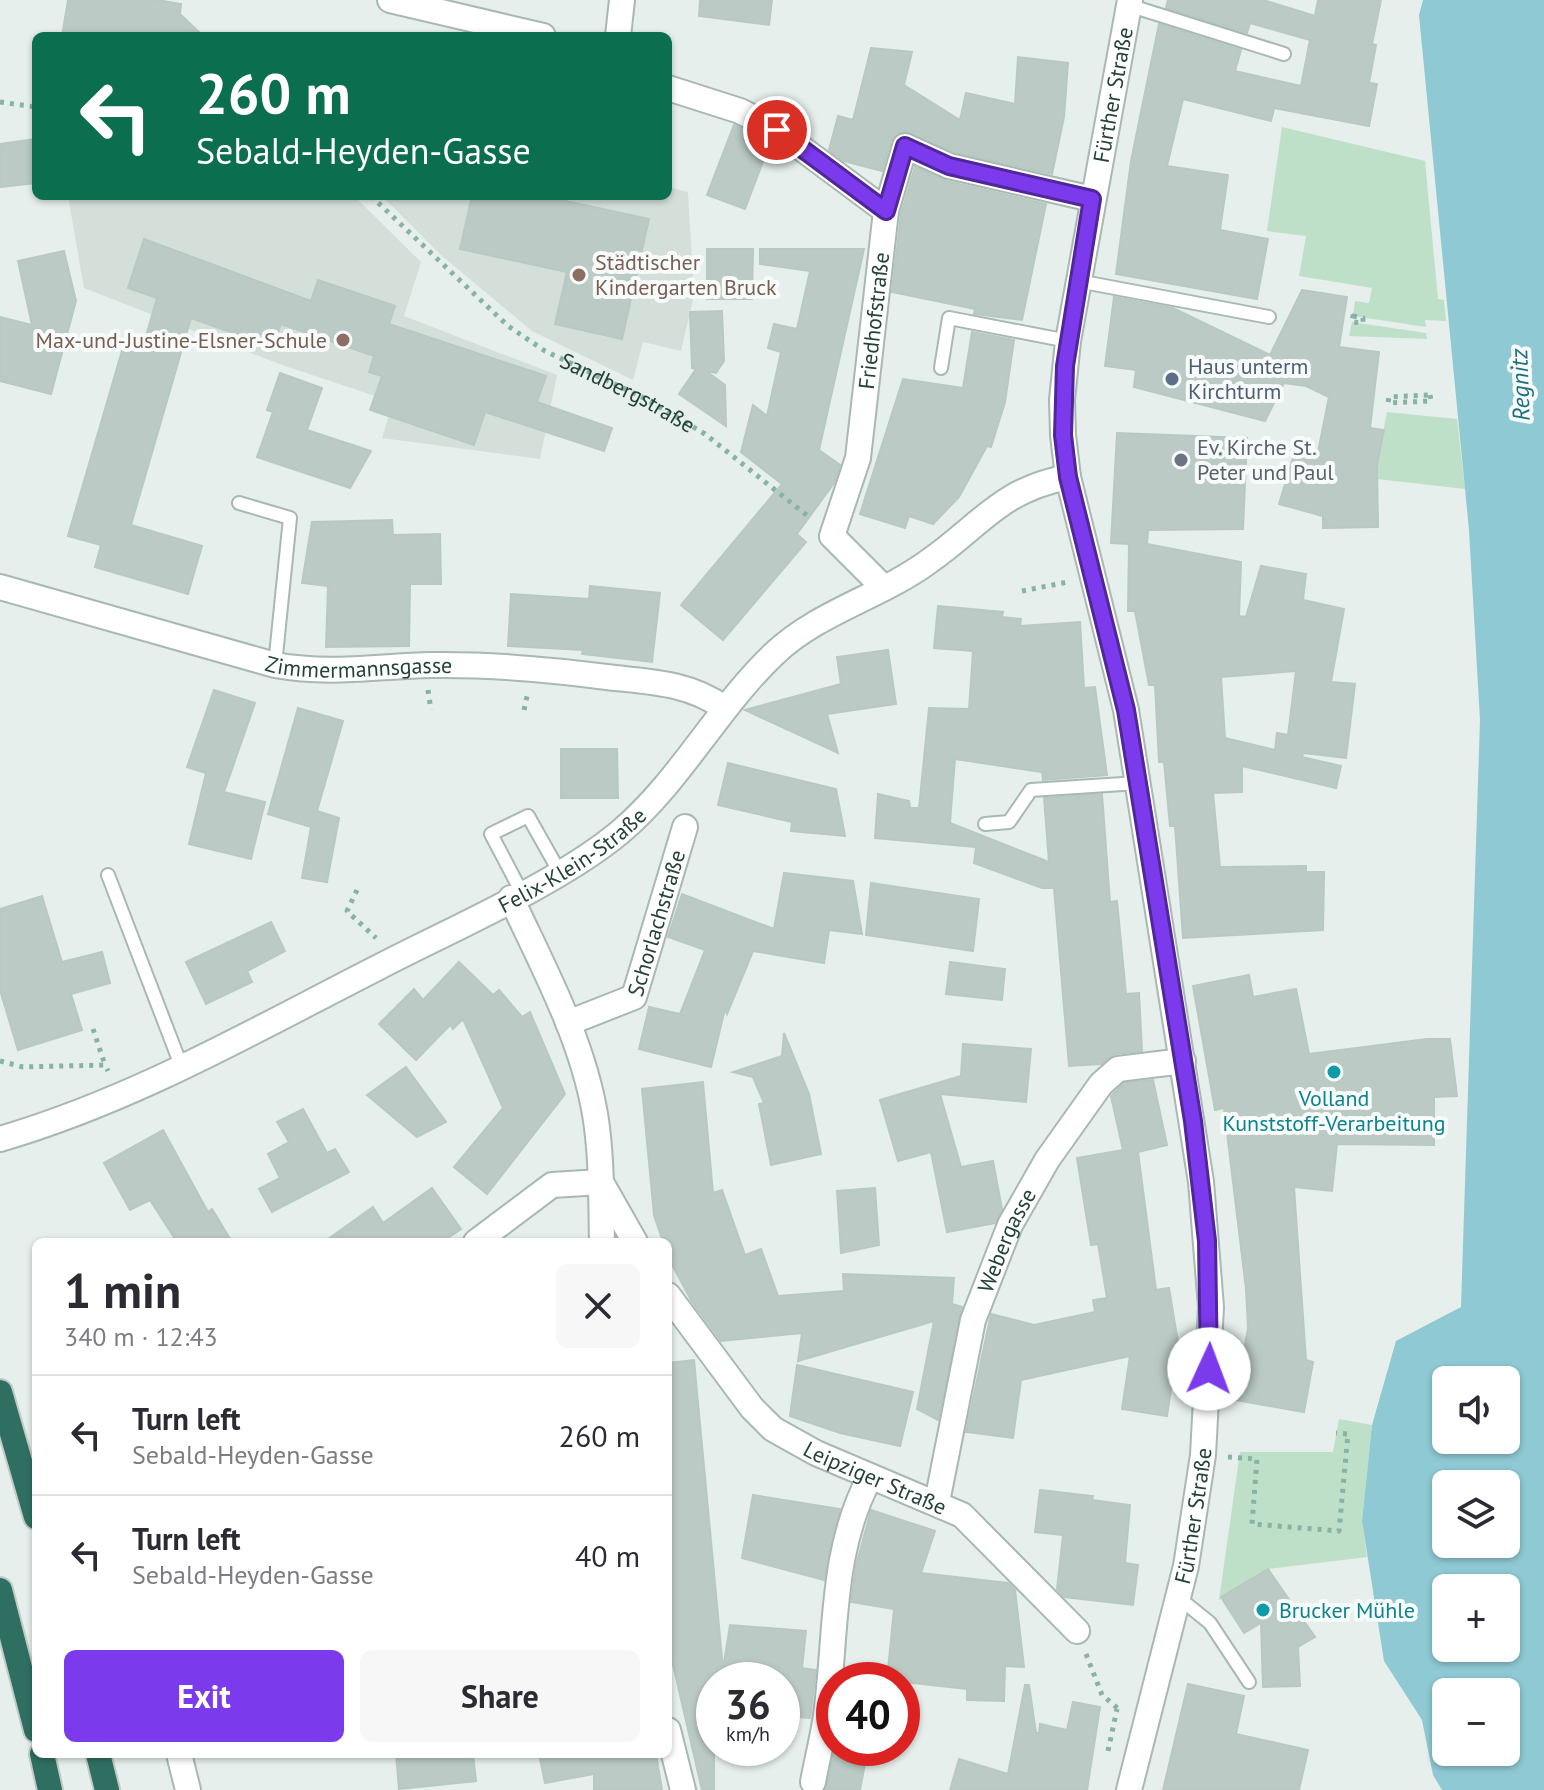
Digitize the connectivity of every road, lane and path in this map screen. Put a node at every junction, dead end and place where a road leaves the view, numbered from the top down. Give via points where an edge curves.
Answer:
1 (390, 0) edge
2 (622, 0) edge
3 (1129, 2) edge
4 (526, 32) edge
5 (618, 32) edge
6 (1284, 54) dead end
7 (672, 89) edge
8 (0, 102) edge
9 (32, 106) edge
10 (1092, 199) junction
11 (375, 200) edge
12 (886, 211) junction
13 (1078, 281) junction
14 (1269, 317) dead end
15 (1068, 341) junction
16 (941, 368) dead end
17 (1431, 401) joint
18 (1068, 477) junction
19 (239, 503) dead end
20 (832, 536) junction
21 (1091, 575) junction
22 (0, 587) edge
23 (884, 588) junction
24 (1022, 591) dead end
25 (275, 665) junction
26 (724, 708) junction
27 (1138, 783) junction
28 (985, 824) dead end
29 (685, 827) dead end
30 (559, 871) junction
31 (108, 875) dead end
32 (357, 890) dead end
33 (516, 896) junction
34 (396, 958) junction
35 (568, 1023) junction
36 (93, 1029) dead end
37 (0, 1061) edge
38 (1183, 1061) junction
39 (105, 1065) junction
40 (182, 1068) junction
41 (122, 1097) junction
42 (2, 1138) edge
43 (601, 1182) junction
44 (481, 1238) edge
45 (602, 1238) edge
46 (633, 1238) edge
47 (672, 1300) edge
48 (0, 1392) edge
49 (1336, 1433) dead end
50 (1203, 1455) junction
51 (870, 1477) junction
52 (937, 1502) junction
53 (32, 1503) edge
54 (0, 1590) edge
55 (1179, 1598) junction
56 (1077, 1631) joint
57 (1249, 1682) dead end
58 (32, 1714) edge
59 (1149, 1720) junction
60 (672, 1746) edge
61 (43, 1758) edge
62 (99, 1758) edge
63 (180, 1758) edge
64 (813, 1782) dead end
65 (50, 1790) edge
66 (107, 1790) edge
67 (188, 1790) edge
68 (683, 1790) edge
69 (1129, 1790) edge

1 - 4 street
2 - 5 street
3 - 6 lane, Fürther Straße
3 - 10 street, Fürther Straße
7 - 12 street via 740,111 777,130
8 - 9 path
10 - 12 street, Friedhofstraße via 949,166 905,146
10 - 13 street, Fürther Straße
11 - 20 path, Sandbergstraße via 508,326 545,351 705,434
12 - 20 street, Friedhofstraße via 858,458
13 - 14 lane
13 - 15 street, Fürther Straße
15 - 16 lane via 949,318
15 - 18 street, Fürther Straße via 1062,400
17 - 17 path via 1411,403 1388,403 1389,397 1430,395
18 - 21 street, Fürther Straße
18 - 23 street, Felix-Klein-Straße via 1019,490 927,563
19 - 25 lane via 290,518
20 - 23 street
21 - 24 path
21 - 27 street, Fürther Straße via 1126,710
22 - 25 street, Zimmermannsgasse
23 - 26 street, Felix-Klein-Straße via 802,632
25 - 26 street, Zimmermannsgasse via 316,672 428,665 529,667 674,685
26 - 30 street, Felix-Klein-Straße via 619,833
27 - 28 lane via 1031,790 1009,822
27 - 38 street, Fürther Straße
29 - 35 street, Schorlachstraße via 634,997
30 - 33 street, Felix-Klein-Straße
30 - 33 lane via 528,816 491,834
31 - 40 lane
32 - 34 path via 347,911
33 - 34 street, Felix-Klein-Straße
33 - 35 street
34 - 40 street, Felix-Klein-Straße
35 - 43 street via 595,1115
36 - 39 path
37 - 39 path via 23,1067
38 - 50 street, Fürther Straße via 1209,1267
38 - 52 street, Webergasse via 1118,1069 1101,1084 1047,1160 1010,1225 973,1320
39 - 41 path
40 - 41 street, Felix-Klein-Straße
41 - 42 street, Felix-Klein-Straße
43 - 44 street via 552,1185
43 - 45 street
43 - 46 street
47 - 51 street, Leipziger Straße via 773,1429
48 - 53 highway
49 - 50 path via 1348,1434 1339,1531 1252,1524 1257,1459
50 - 55 street, Fürther Straße
51 - 52 street, Leipziger Straße
51 - 64 street via 838,1569 826,1714
52 - 56 street, Leipziger Straße via 985,1535
54 - 58 highway
55 - 57 lane via 1210,1623
55 - 59 street, Fürther Straße
56 - 59 path via 1102,1695 1117,1709
59 - 69 street, Fürther Straße
60 - 68 street
61 - 65 highway
62 - 66 highway
63 - 67 street

